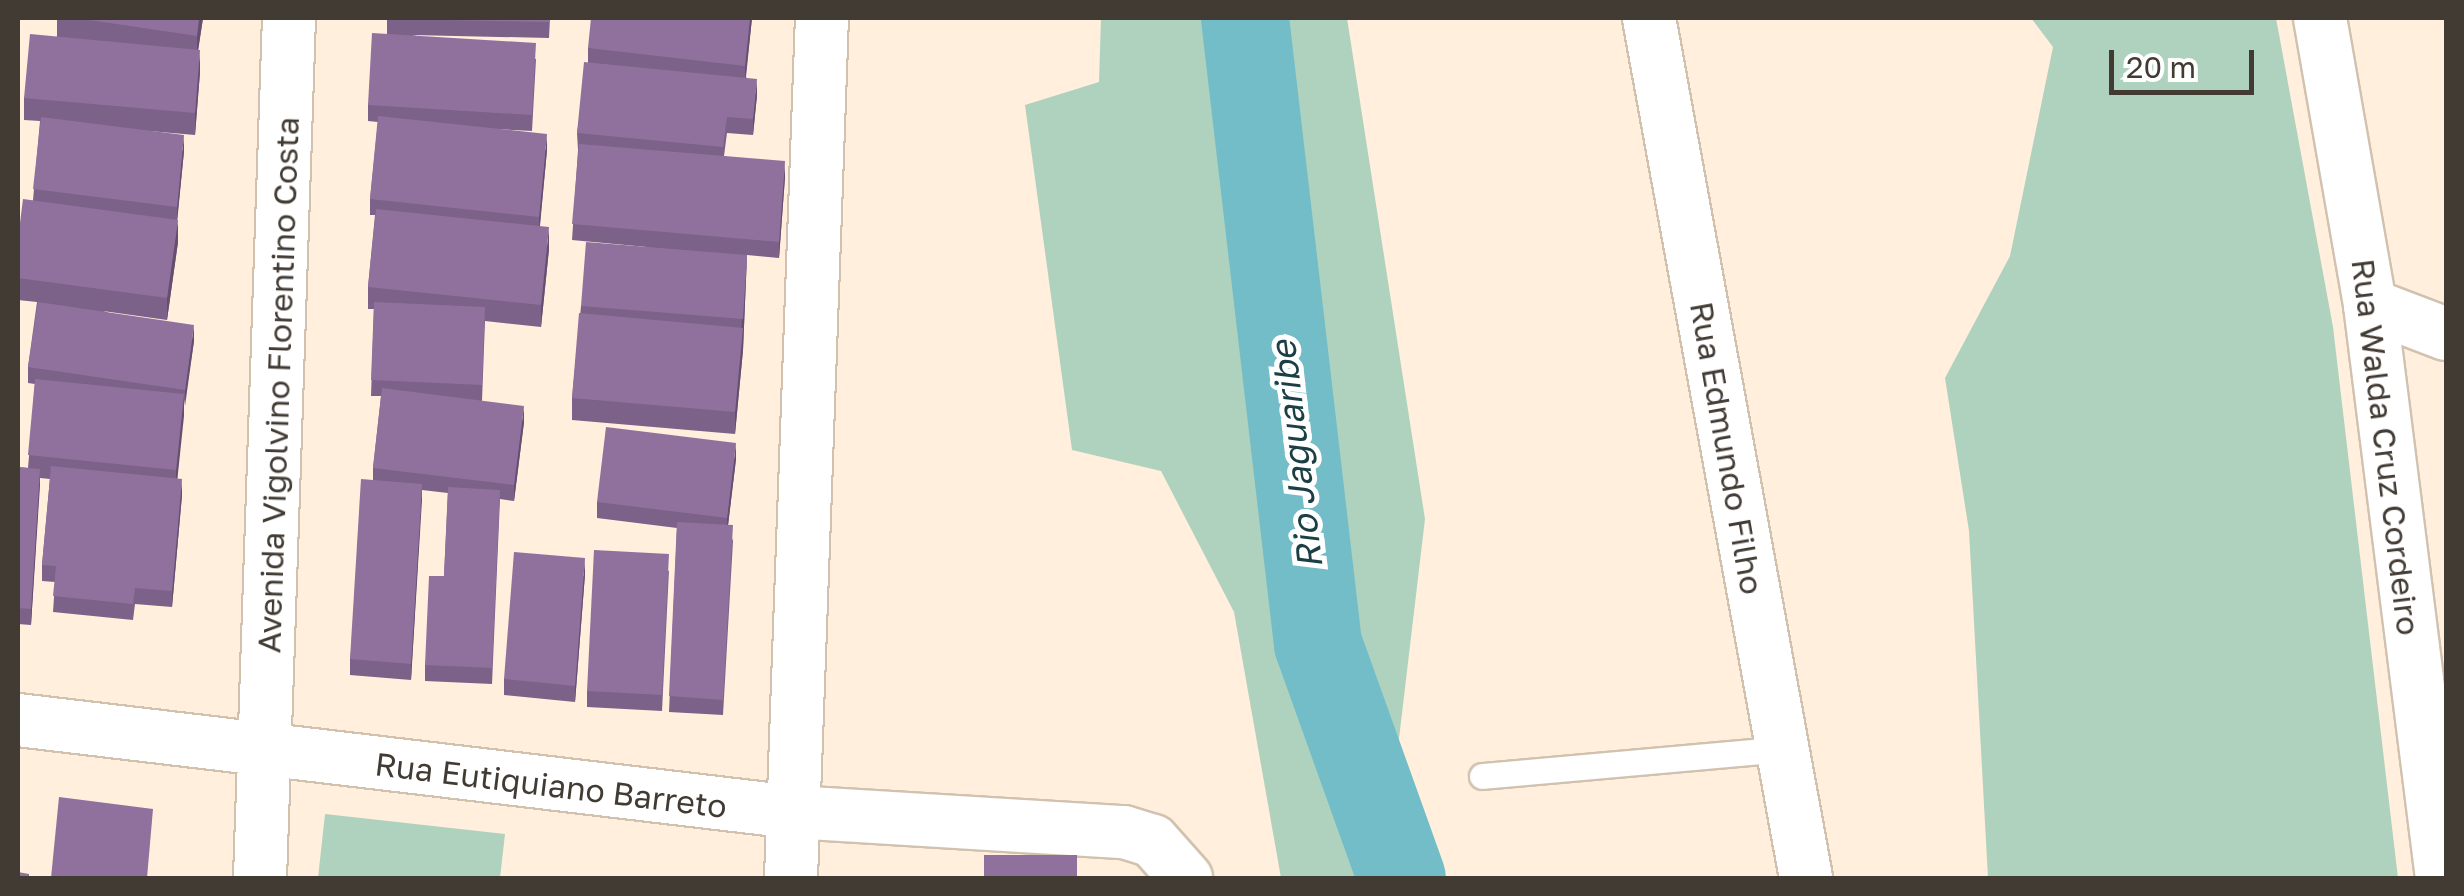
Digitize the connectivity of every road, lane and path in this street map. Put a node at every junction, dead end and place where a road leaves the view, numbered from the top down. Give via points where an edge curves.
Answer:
1 (289, 18) edge
2 (822, 18) edge
3 (1649, 18) edge
4 (2320, 18) edge
5 (2370, 305) junction
6 (2446, 334) edge
7 (18, 720) edge
8 (2434, 724) edge
9 (1782, 750) junction
10 (267, 752) junction
11 (1482, 776) dead end
12 (793, 812) junction
13 (260, 878) edge
14 (791, 878) edge
15 (1186, 878) edge
16 (1806, 878) edge
17 (2442, 878) edge

1 - 10 street, Avenida Vigolvino Florentino Costa
2 - 12 street
3 - 9 street, Rua Edmundo Filho
4 - 5 street, Rua Walda Cruz Cordeiro
5 - 6 street
5 - 8 street, Rua Walda Cruz Cordeiro
7 - 10 street, Rua Eutiquiano Barreto
8 - 17 street, Rua Walda Cruz Cordeiro
9 - 11 lane
9 - 16 street, Rua Edmundo Filho
10 - 12 street, Rua Eutiquiano Barreto
10 - 13 street, Avenida Vigolvino Florentino Costa
12 - 14 street
12 - 15 street, Rua Eutiquiano Barreto via 1152,841

